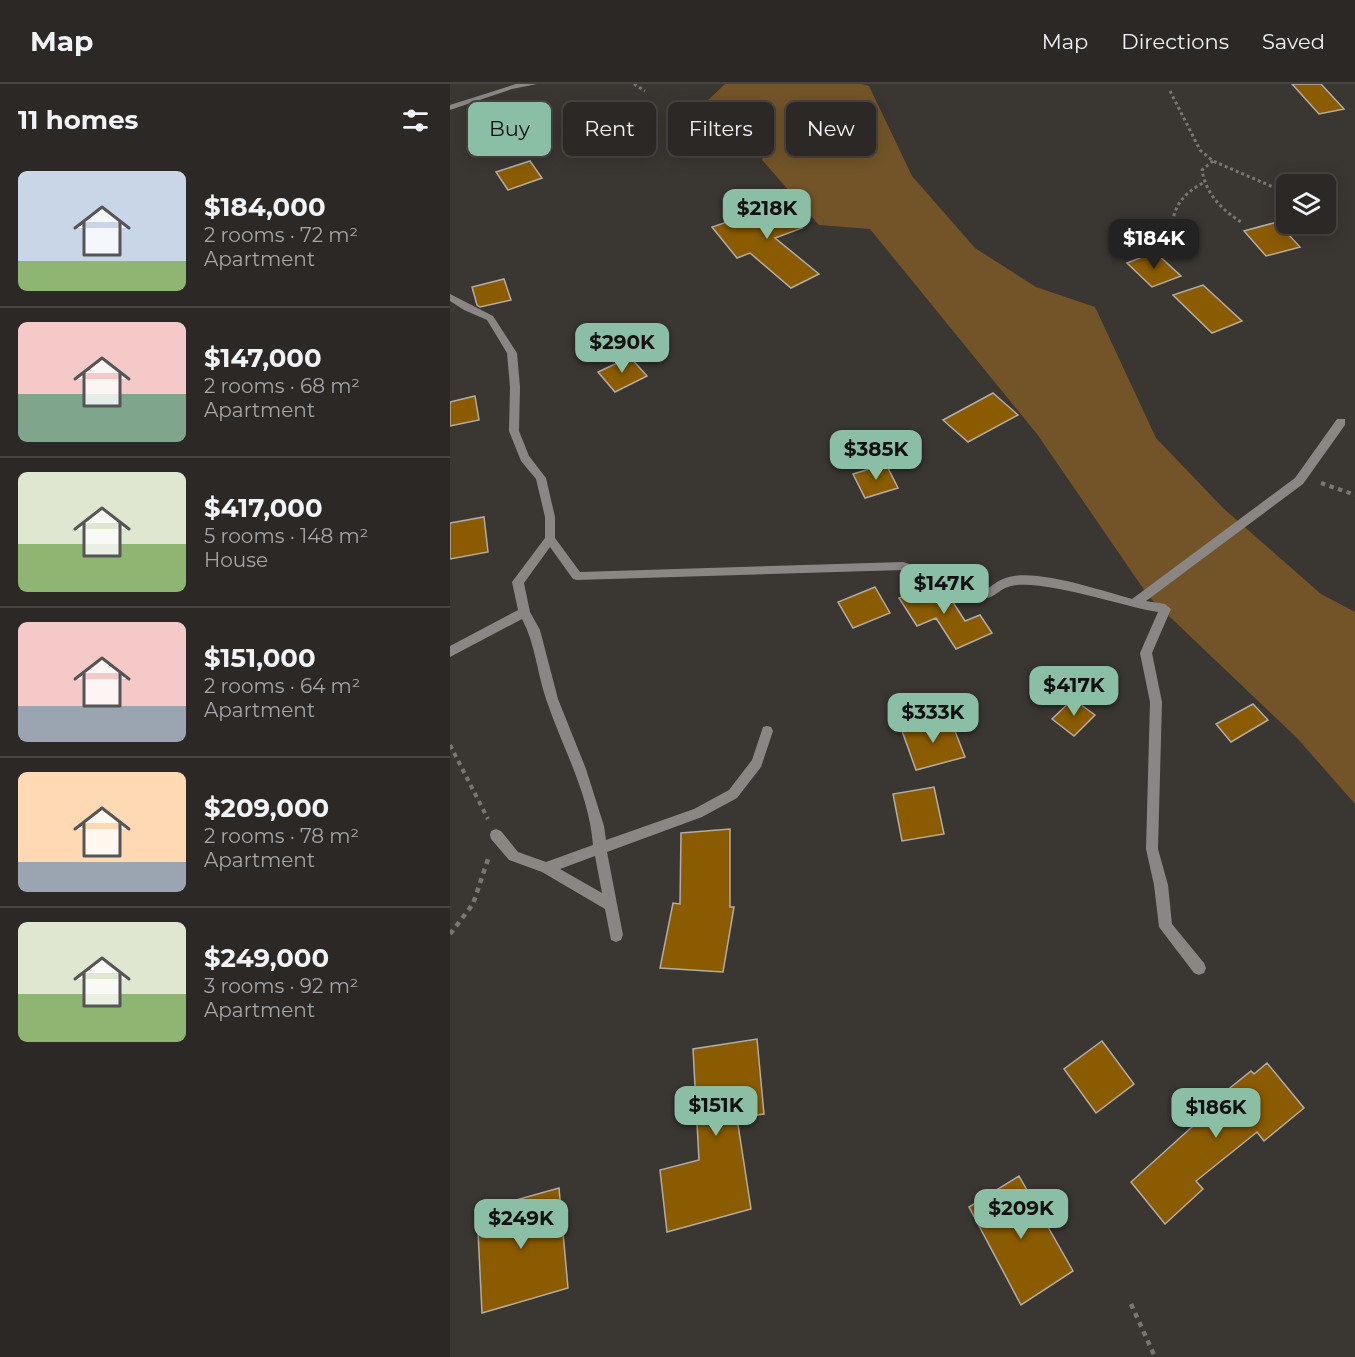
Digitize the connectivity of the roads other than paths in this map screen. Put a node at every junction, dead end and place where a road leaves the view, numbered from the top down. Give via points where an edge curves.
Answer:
1 (533, 84) edge
2 (450, 108) edge
3 (450, 297) edge
4 (1341, 422) dead end
5 (550, 539) junction
6 (1134, 604) junction
7 (524, 612) junction
8 (450, 652) edge
9 (767, 731) dead end
10 (496, 835) dead end
11 (600, 849) junction
12 (546, 868) junction
13 (610, 905) junction
14 (616, 935) dead end
15 (1199, 968) dead end

1 - 2 street via 511,87
3 - 5 street via 490,318 512,353 514,431 525,458 541,478 550,517
4 - 6 street via 1299,482
5 - 6 street via 577,576 903,566 988,594 1006,582 1032,580
5 - 7 street via 518,582
6 - 15 street via 1165,609 1146,653 1156,702 1152,849 1167,927
7 - 8 street
7 - 11 street via 534,630 552,699 580,769 598,826
9 - 11 street via 757,763 733,794 698,813
10 - 12 street via 514,856
11 - 12 street
11 - 13 street
12 - 13 street
13 - 14 street

